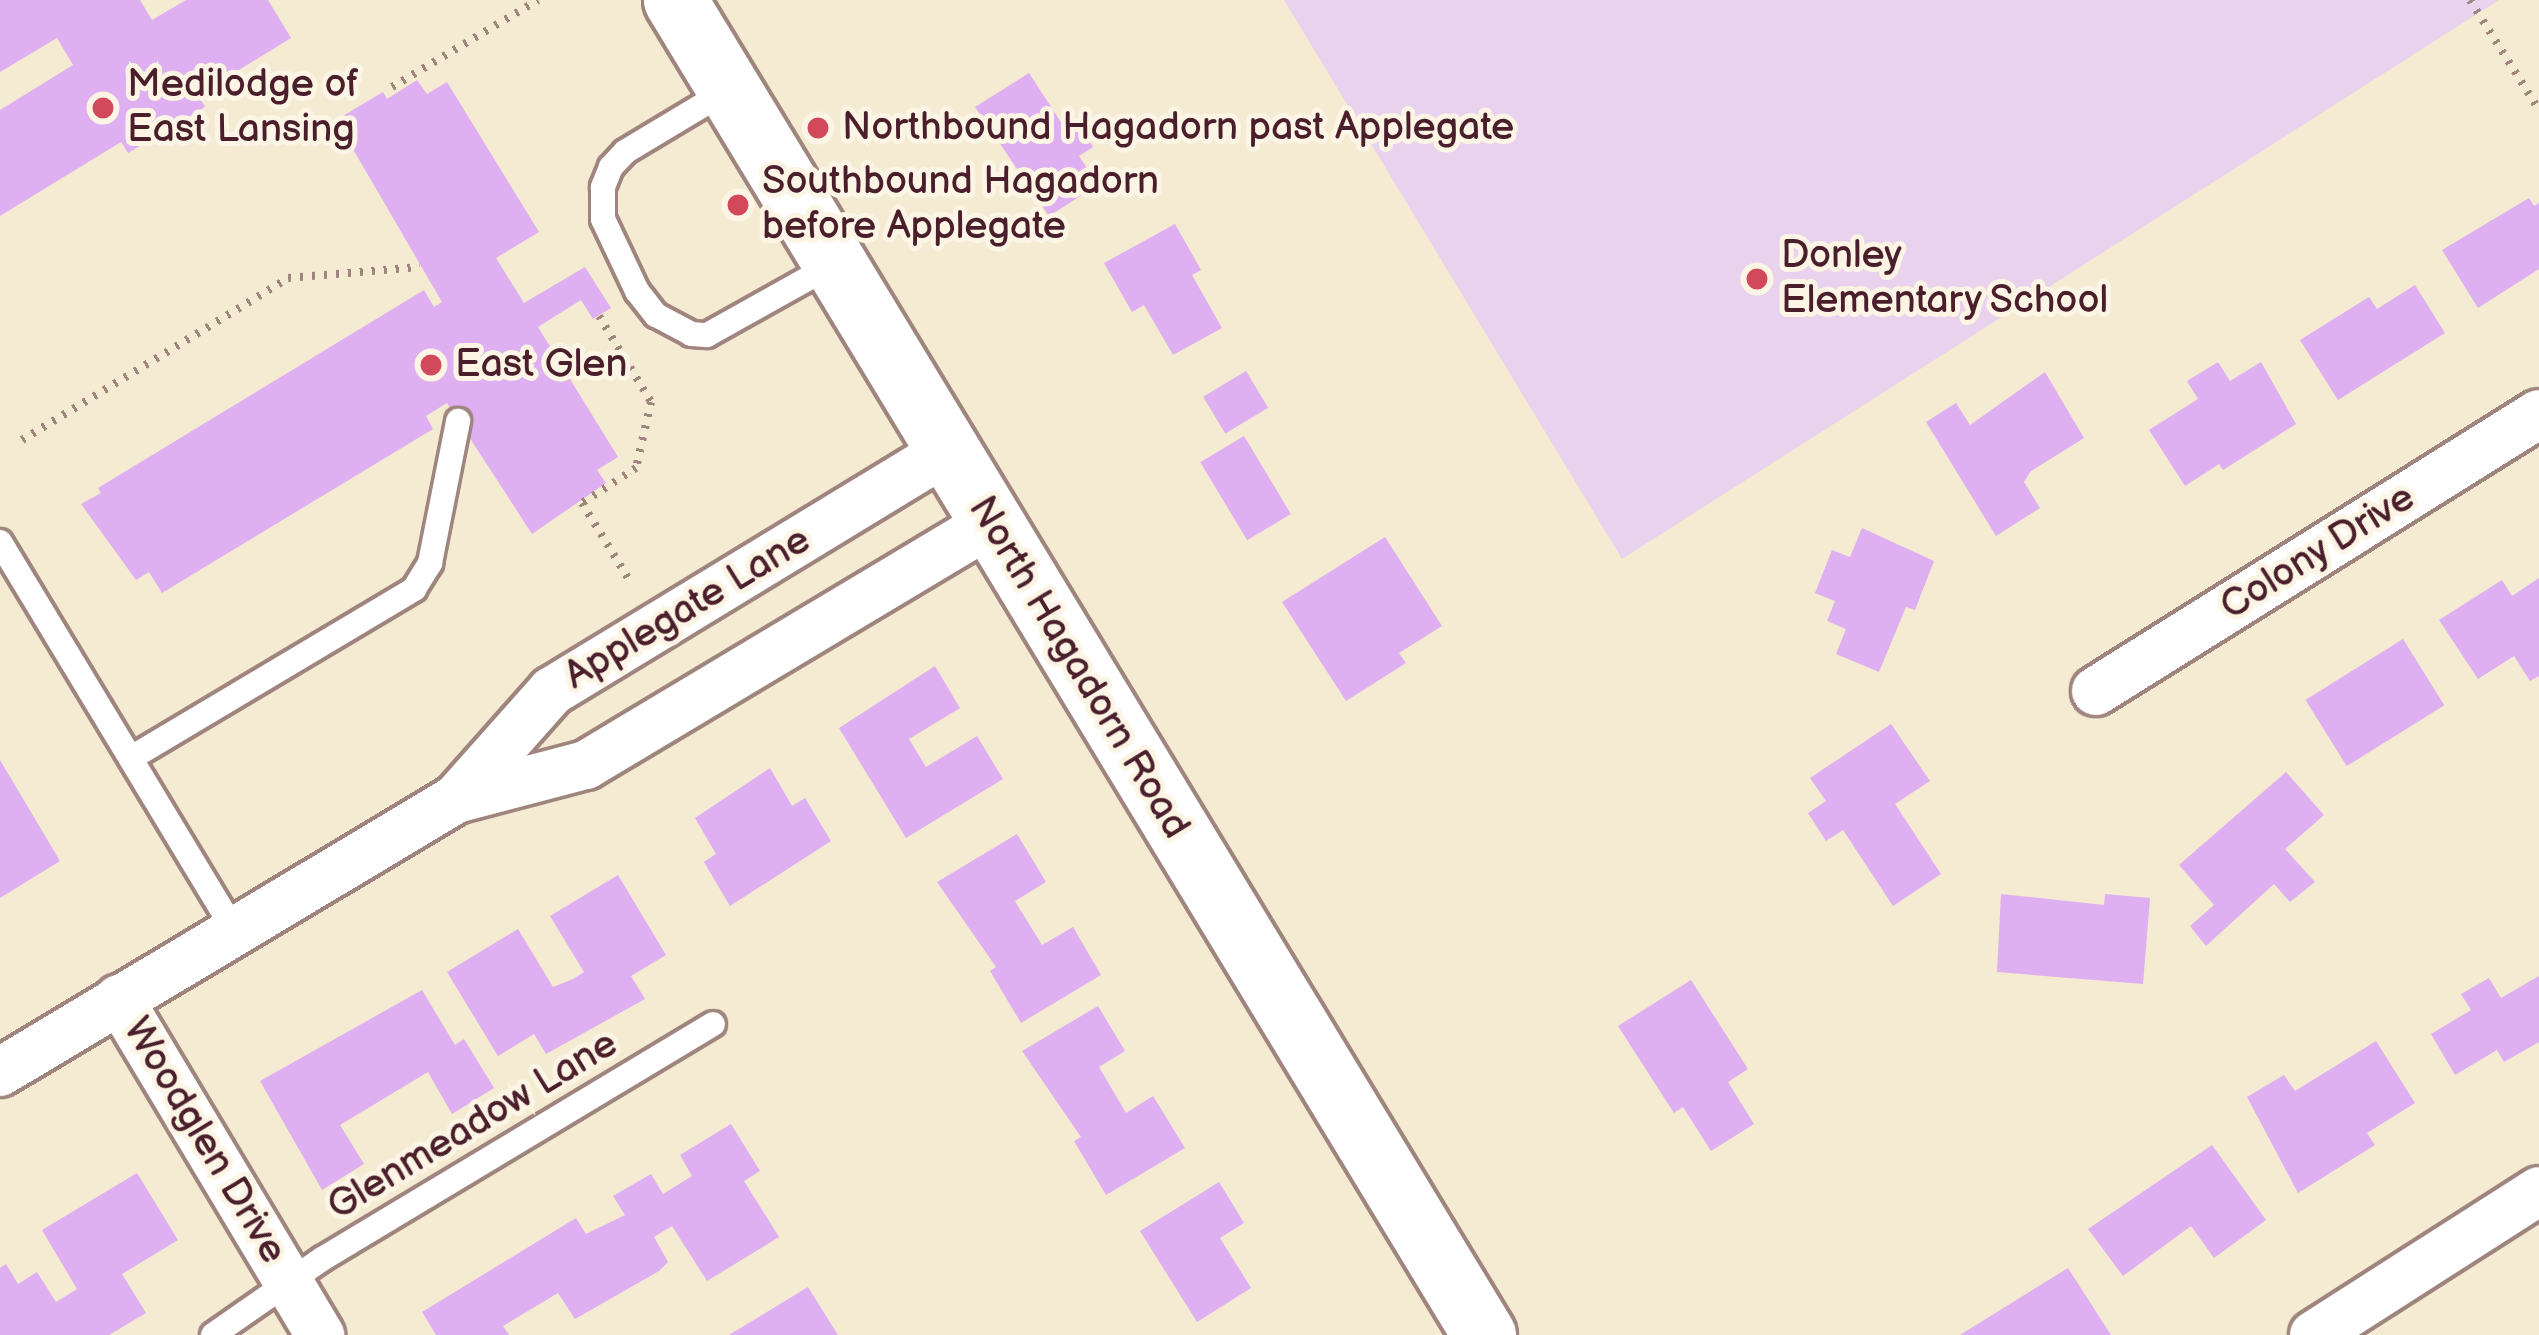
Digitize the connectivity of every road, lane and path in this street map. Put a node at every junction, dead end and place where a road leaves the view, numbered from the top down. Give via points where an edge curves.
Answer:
1 (538, 0) edge
2 (675, 0) edge
3 (2470, 0) edge
4 (392, 87) dead end
5 (728, 90) junction
6 (2539, 110) edge
7 (834, 264) junction
8 (420, 267) dead end
9 (599, 316) dead end
10 (2539, 414) edge
11 (458, 421) dead end
12 (22, 440) dead end
13 (946, 451) junction
14 (990, 523) junction
15 (0, 542) edge
16 (631, 584) dead end
17 (2096, 692) dead end
18 (130, 758) junction
19 (455, 799) junction
20 (236, 932) junction
21 (119, 999) junction
22 (713, 1024) dead end
23 (7, 1052) edge
24 (2535, 1204) edge
25 (289, 1283) junction
26 (213, 1335) edge
27 (320, 1335) edge
28 (1484, 1335) edge
29 (2314, 1335) edge

1 - 4 path
2 - 5 street, North Hagadorn Road
3 - 6 path
5 - 7 street, North Hagadorn Road
5 - 7 lane via 611,167 603,219 637,291 656,315 707,334
7 - 13 street, North Hagadorn Road
8 - 12 path via 289,278
9 - 16 path via 651,402 636,468 582,503
10 - 17 street, Colony Drive
11 - 18 lane via 430,563 414,589
13 - 14 street, North Hagadorn Road
13 - 19 street, Applegate Lane via 552,691
14 - 19 street, Applegate Lane via 586,765
14 - 28 street, North Hagadorn Road
15 - 18 lane
18 - 20 lane
19 - 20 street, Applegate Lane
20 - 21 street, Applegate Lane
21 - 23 street, Applegate Lane
21 - 25 street, Woodglen Drive
22 - 25 lane, Glenmeadow Lane
24 - 29 street
25 - 26 lane, Glenmeadow Lane
25 - 27 street, Woodglen Drive

